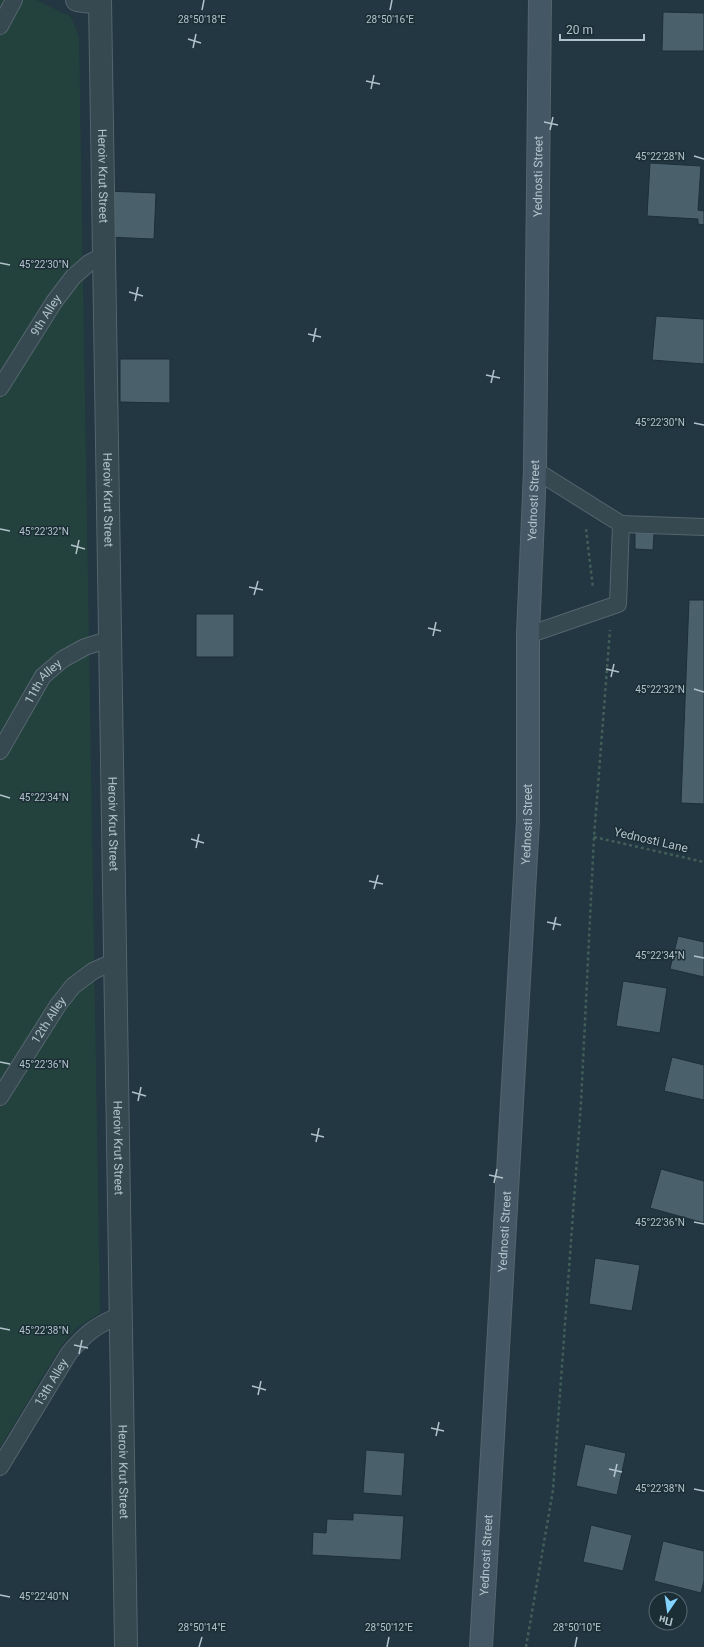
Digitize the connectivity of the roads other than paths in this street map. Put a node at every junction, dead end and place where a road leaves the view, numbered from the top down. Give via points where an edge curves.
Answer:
1 (14, 0) edge
2 (77, 0) edge
3 (540, 0) edge
4 (100, 2) edge
5 (0, 26) edge
6 (104, 255) junction
7 (0, 388) edge
8 (535, 470) junction
9 (621, 524) junction
10 (704, 527) edge
11 (528, 635) junction
12 (110, 639) junction
13 (0, 751) edge
14 (115, 961) junction
15 (0, 1097) edge
16 (121, 1315) junction
17 (0, 1467) edge
18 (126, 1647) edge
19 (481, 1647) edge

1 - 5 lane
2 - 4 street
3 - 8 main road, Yednosti Street
4 - 6 street, Heroiv Krut Street
6 - 7 lane, 9th Alley via 89,263 73,277 54,302
6 - 12 street, Heroiv Krut Street
8 - 9 lane
8 - 11 main road, Yednosti Street
9 - 10 lane
9 - 11 lane via 618,604
11 - 19 main road, Yednosti Street via 528,821
12 - 13 lane, 11th Alley via 68,656 43,676
12 - 14 street, Heroiv Krut Street
14 - 15 lane, 12th Alley via 93,971 73,986 58,1005
14 - 16 street, Heroiv Krut Street
16 - 17 lane, 13th Alley via 83,1336 69,1353
16 - 18 street, Heroiv Krut Street

